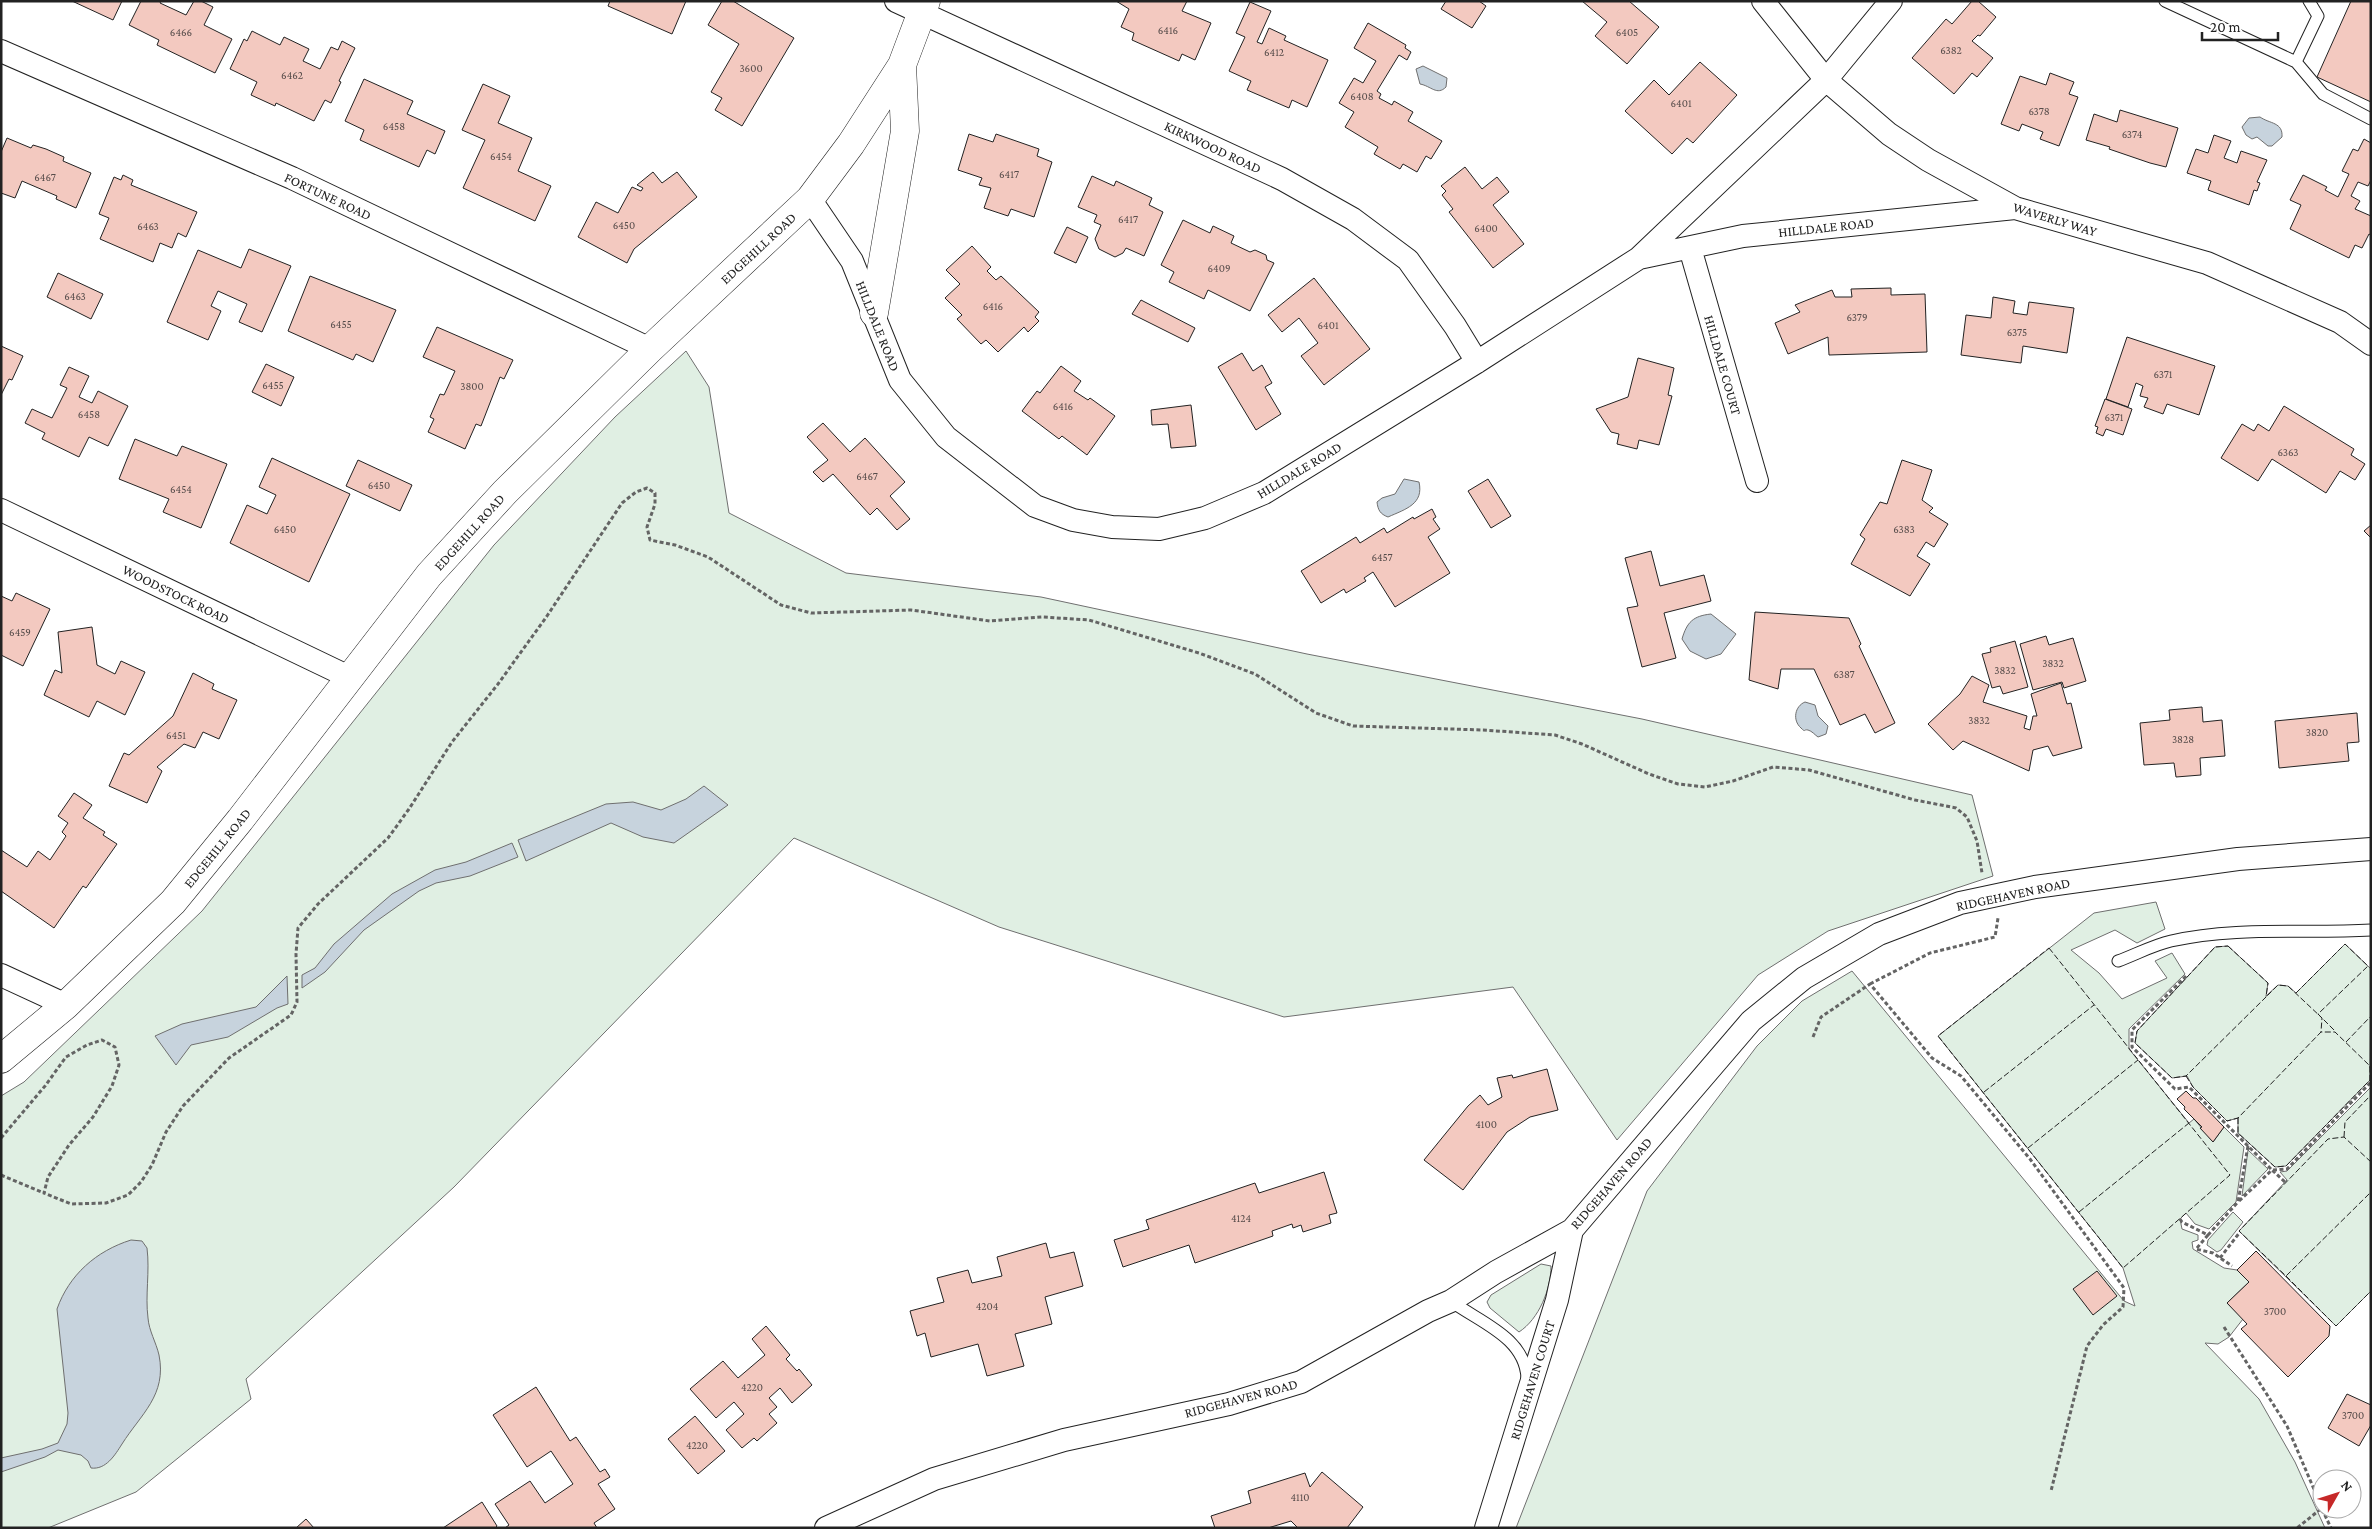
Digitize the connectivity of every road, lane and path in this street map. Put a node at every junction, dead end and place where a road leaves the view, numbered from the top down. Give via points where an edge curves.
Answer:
1 (896, 1) edge
2 (1763, 1) edge
3 (1891, 1) edge
4 (2164, 1) edge
5 (2309, 1) edge
6 (923, 7) edge
7 (1, 51) edge
8 (2296, 62) junction
9 (902, 65) junction
10 (1826, 80) junction
11 (2371, 119) edge
12 (810, 199) junction
13 (2016, 208) junction
14 (1690, 248) junction
15 (1639, 258) junction
16 (874, 313) junction
17 (2371, 344) edge
18 (650, 349) junction
19 (1477, 362) junction
20 (1757, 481) dead end
21 (1, 510) edge
22 (351, 678) junction
23 (2371, 848) edge
24 (1987, 897) junction
25 (2371, 930) edge
26 (2118, 961) dead end
27 (1, 974) edge
28 (2186, 976) dead end
29 (1870, 984) junction
30 (66, 1005) junction
31 (1813, 1036) dead end
32 (1, 1059) edge
33 (2371, 1082) edge
34 (1, 1138) edge
35 (2248, 1146) junction
36 (2272, 1170) junction
37 (1, 1175) edge
38 (2285, 1182) dead end
39 (44, 1193) junction
40 (2238, 1202) junction
41 (2180, 1219) dead end
42 (1572, 1230) junction
43 (2240, 1232) dead end
44 (2208, 1235) junction
45 (2220, 1258) junction
46 (2232, 1266) dead end
47 (1451, 1301) junction
48 (2224, 1327) dead end
49 (1528, 1395) junction
50 (2312, 1485) edge
51 (2051, 1491) dead end
52 (2312, 1517) edge
53 (826, 1528) edge
54 (1486, 1528) edge
55 (2297, 1528) edge

1 - 6 street, KIRKWOOD ROAD
2 - 10 street, WAVERLY WAY
3 - 10 street, HILLDALE ROAD
4 - 8 lane
5 - 8 lane via 2318,16
6 - 9 street, EDGEHILL ROAD
6 - 19 street, KIRKWOOD ROAD via 1282,179 1352,219 1408,260
7 - 18 street, FORTUNE ROAD via 292,178
8 - 11 lane via 2323,94
9 - 12 street, EDGEHILL ROAD via 851,144
9 - 16 street via 905,131
10 - 13 street, WAVERLY WAY via 1897,139 1928,160
10 - 15 street, HILLDALE ROAD
12 - 16 street, HILLDALE ROAD via 852,261
12 - 18 street, EDGEHILL ROAD
13 - 14 street, HILLDALE ROAD via 1743,236
13 - 17 street, WAVERLY WAY via 2207,264 2340,322
14 - 15 street, HILLDALE ROAD
14 - 20 street, HILLDALE COURT
15 - 19 street, HILLDALE ROAD
16 - 19 street, HILLDALE ROAD via 900,380 946,437 1035,506 1073,520 1112,527 1159,528 1196,520 1264,493
18 - 22 street, EDGEHILL ROAD via 505,492 429,575
21 - 22 street, WOODSTOCK ROAD
22 - 30 street, EDGEHILL ROAD via 173,902
23 - 24 street, RIDGEHAVEN ROAD via 2238,859 2035,887
24 - 29 path via 1998,916 1995,937 1930,953
24 - 39 path via 1977,841 1967,817 1956,808 1915,800 1809,770 1773,768 1705,787 1678,784 1555,735 1353,726 1316,713 1255,674 1199,653 1089,620 1042,617 990,621 911,610 811,613 781,605 708,557 650,540 647,527 655,504 655,493 647,488 636,492 622,504 547,616 452,742 388,838 318,904 298,928 297,1002 291,1015 229,1058 183,1106 166,1132 152,1165 128,1195 106,1203 71,1204
24 - 42 street, RIDGEHAVEN ROAD via 1960,903 1879,934 1804,978 1751,1021
25 - 26 lane via 2238,932 2170,941
27 - 30 street
28 - 35 path via 2132,1030 2132,1047 2175,1089 2189,1087
29 - 31 path via 1821,1017
29 - 51 path via 1932,1058 1961,1076 2030,1159 2124,1288 2123,1308 2087,1346
30 - 32 street, EDGEHILL ROAD
33 - 36 path via 2287,1169
34 - 39 path via 66,1057 102,1040 115,1047 119,1065 112,1086 48,1177
35 - 36 path
35 - 40 path
36 - 38 path
36 - 40 path
37 - 39 path
40 - 44 path
41 - 44 path
42 - 47 street, RIDGEHAVEN ROAD
42 - 49 street, RIDGEHAVEN COURT via 1557,1300
43 - 45 path
44 - 45 path via 2196,1249
45 - 46 path
47 - 49 lane via 1486,1322 1513,1345 1527,1369
47 - 53 street, RIDGEHAVEN ROAD via 1301,1382 1229,1404 1064,1440 944,1476
48 - 50 path via 2287,1426
49 - 54 street, RIDGEHAVEN COURT
52 - 55 path

